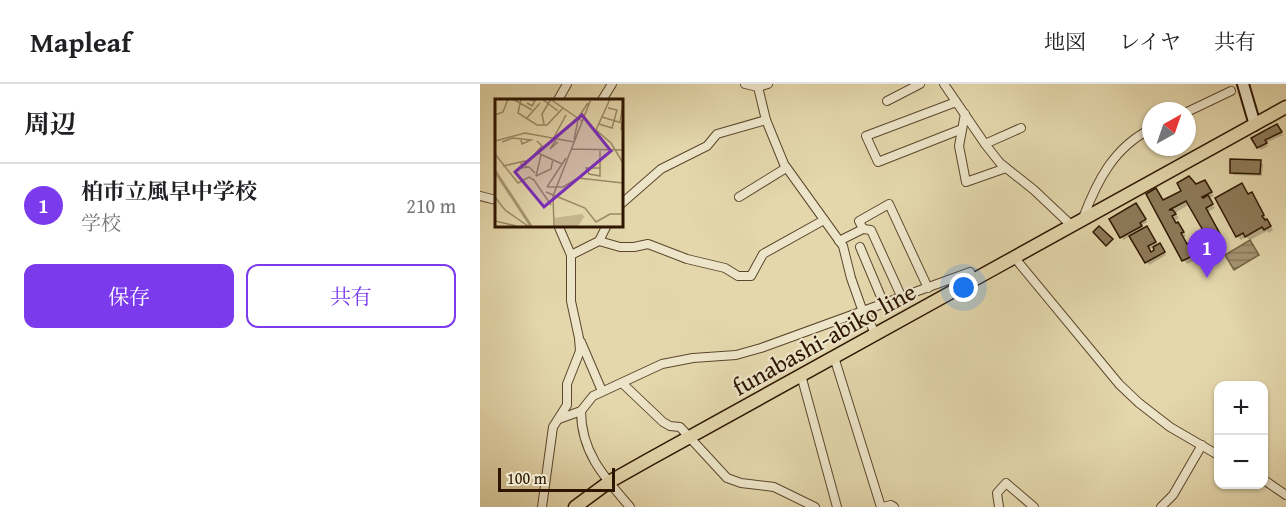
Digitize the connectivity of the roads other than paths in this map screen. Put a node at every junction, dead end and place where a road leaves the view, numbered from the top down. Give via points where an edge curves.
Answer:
1 (567, 84) edge
2 (612, 84) edge
3 (746, 84) edge
4 (768, 84) edge
5 (920, 84) edge
6 (944, 84) edge
7 (1243, 84) edge
8 (758, 87) junction
9 (1231, 91) dead end
10 (559, 99) edge
11 (603, 99) edge
12 (887, 101) dead end
13 (956, 102) junction
14 (1196, 108) edge
15 (1284, 112) edge
16 (965, 114) junction
17 (766, 120) junction
18 (1255, 124) junction
19 (1021, 128) dead end
20 (962, 129) junction
21 (1142, 134) edge
22 (985, 144) junction
23 (786, 168) junction
24 (1006, 168) junction
25 (480, 196) edge
26 (739, 197) dead end
27 (495, 200) edge
28 (622, 203) edge
29 (824, 220) junction
30 (1077, 222) junction
31 (558, 226) edge
32 (606, 226) edge
33 (863, 229) junction
34 (839, 240) junction
35 (599, 241) junction
36 (860, 247) dead end
37 (571, 255) junction
38 (1014, 257) junction
39 (974, 280) junction
40 (928, 288) junction
41 (902, 298) junction
42 (884, 304) junction
43 (864, 312) junction
44 (875, 334) junction
45 (579, 338) junction
46 (834, 357) junction
47 (801, 375) junction
48 (622, 383) junction
49 (602, 392) junction
50 (581, 411) junction
51 (559, 419) junction
52 (689, 437) junction
53 (1202, 445) junction
54 (1214, 452) edge
55 (609, 482) junction
56 (1268, 483) edge
57 (1286, 495) edge
58 (542, 507) edge
59 (575, 507) edge
60 (630, 507) edge
61 (815, 507) edge
62 (837, 507) edge
63 (882, 507) edge
64 (894, 507) edge
65 (999, 507) edge
66 (1034, 507) edge
67 (1161, 507) edge

1 - 10 street
2 - 11 street
3 - 8 street
4 - 8 street
5 - 12 street
6 - 13 street
7 - 18 street
8 - 17 street
9 - 14 street
13 - 16 street
13 - 20 street via 866,136 878,162
15 - 18 main road, funabashi-abiko line
16 - 20 street
16 - 22 street
17 - 23 street
17 - 28 street via 717,134 707,146 661,169
18 - 30 main road, funabashi-abiko line
19 - 22 street
20 - 24 street via 959,146 966,182
21 - 30 street via 1109,164
22 - 24 street
23 - 26 street
23 - 29 street
24 - 30 street
25 - 27 street
29 - 34 street
29 - 35 street via 763,254 751,276 738,276 725,268 648,244 634,247
30 - 38 main road, funabashi-abiko line
31 - 37 street
32 - 35 street
33 - 34 street
33 - 40 street via 859,221 889,204
33 - 41 street via 871,230
34 - 43 street
35 - 37 street
36 - 42 street
37 - 45 street via 571,301
38 - 39 main road, funabashi-abiko line
38 - 53 street via 1119,384 1170,427
39 - 40 street via 970,272
39 - 44 main road, funabashi-abiko line
40 - 41 street
41 - 42 street
42 - 43 street
43 - 44 street
43 - 48 street via 735,356 662,364
44 - 46 main road, funabashi-abiko line
45 - 49 street
45 - 51 street via 579,351 567,384 567,405
46 - 47 main road, funabashi-abiko line
46 - 63 street
47 - 52 main road, funabashi-abiko line
47 - 62 street
48 - 49 street
48 - 52 street via 663,422 680,427
49 - 50 street via 593,396
50 - 51 street
50 - 55 street via 584,440
51 - 58 street via 553,427
52 - 55 main road, funabashi-abiko line
52 - 61 street via 727,478 774,487
53 - 54 street
53 - 67 street via 1173,495
55 - 59 main road, funabashi-abiko line
55 - 60 street
56 - 57 street
63 - 64 street
65 - 66 street via 997,493 1006,483

